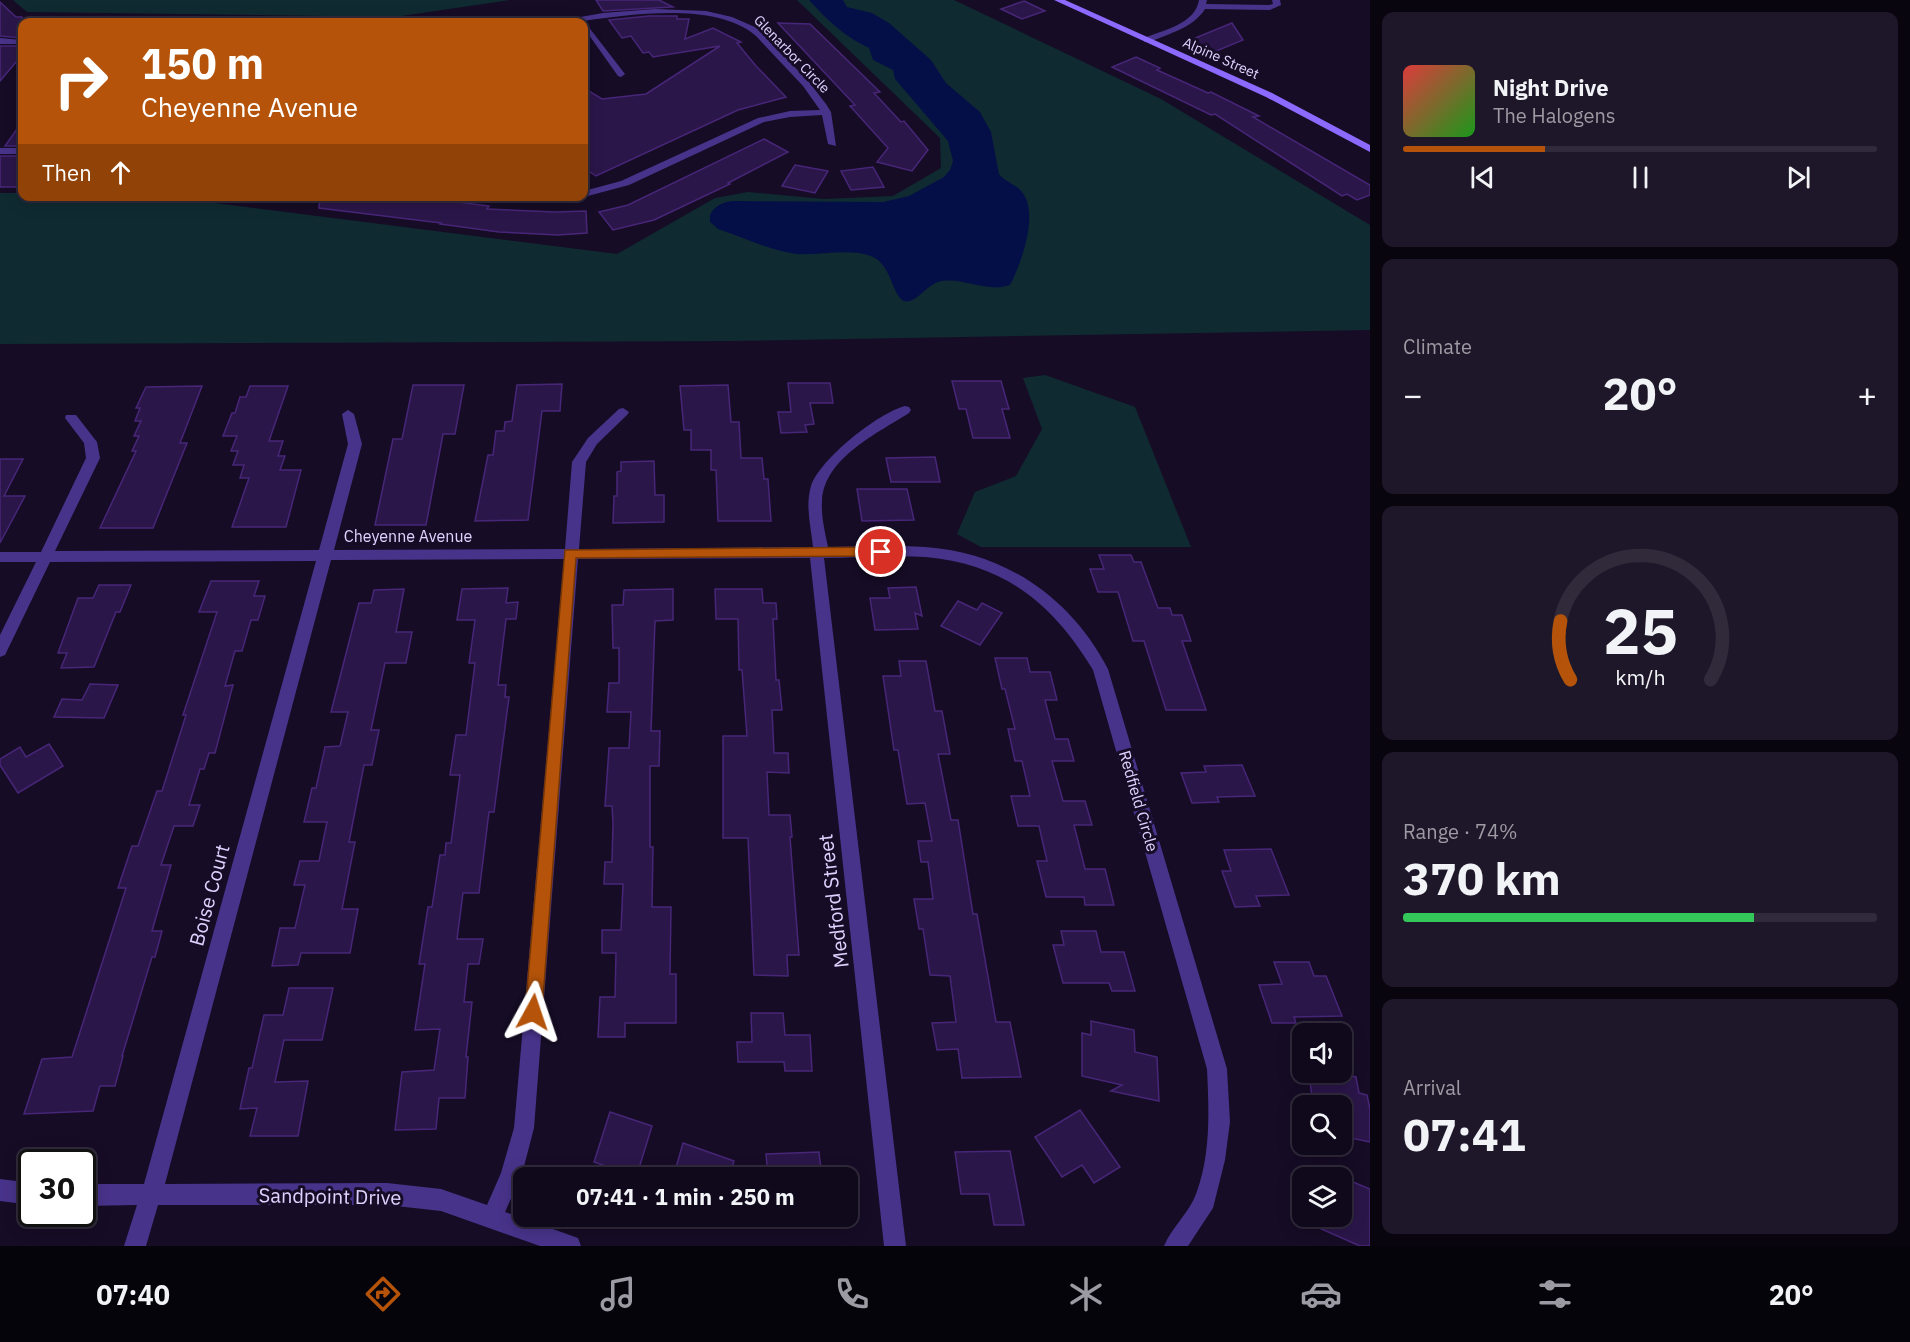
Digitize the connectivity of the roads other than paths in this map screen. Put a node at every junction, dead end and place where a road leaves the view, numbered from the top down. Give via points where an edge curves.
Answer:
1 (1058, 0) edge
2 (1276, 0) edge
3 (1203, 3) edge
4 (588, 20) edge
5 (588, 29) edge
6 (1147, 40) junction
7 (0, 41) edge
8 (18, 42) edge
9 (621, 74) dead end
10 (826, 112) junction
11 (833, 144) dead end
12 (1370, 149) edge
13 (0, 151) edge
14 (18, 151) edge
15 (588, 193) edge
16 (905, 410) dead end
17 (623, 412) dead end
18 (348, 414) dead end
19 (71, 418) dead end
20 (818, 551) junction
21 (570, 553) junction
22 (323, 555) junction
23 (0, 557) edge
24 (45, 557) junction
25 (0, 651) edge
26 (0, 1190) edge
27 (18, 1192) edge
28 (96, 1195) edge
29 (151, 1196) junction
30 (492, 1218) junction
31 (135, 1246) edge
32 (570, 1246) edge
33 (896, 1246) edge
34 (1175, 1246) edge

1 - 6 street, Alpine Street
2 - 3 street via 1277,5 1270,8
3 - 6 street via 1200,14 1191,20
4 - 10 street, Glenarbor Circle via 656,7 701,7 730,16 752,27 818,96
5 - 9 street
6 - 12 street, Alpine Street via 1269,94
7 - 8 street
10 - 11 street, Glenarbor Circle
10 - 15 street, Glenarbor Circle via 761,120 625,183
13 - 14 street
16 - 20 street, Medford Street via 857,440 819,480 815,499
17 - 21 street via 596,437 579,462
18 - 22 street, Boise Court via 355,444
19 - 24 street via 90,442 93,458
20 - 21 street, Cheyenne Avenue
20 - 33 street, Medford Street
20 - 34 street, Redfield Circle via 943,553 998,570 1055,608 1075,628 1100,669 1217,1069 1220,1122 1215,1160 1205,1200
21 - 22 street, Cheyenne Avenue
21 - 30 street via 524,1128 511,1174
22 - 24 street, Cheyenne Avenue
22 - 29 street, Boise Court
23 - 24 street, Cheyenne Avenue
24 - 25 street
26 - 27 street
28 - 29 street, Sandpoint Drive
29 - 30 street, Sandpoint Drive via 387,1194 441,1200
29 - 31 street, Boise Court
30 - 32 street, Sandpoint Drive

